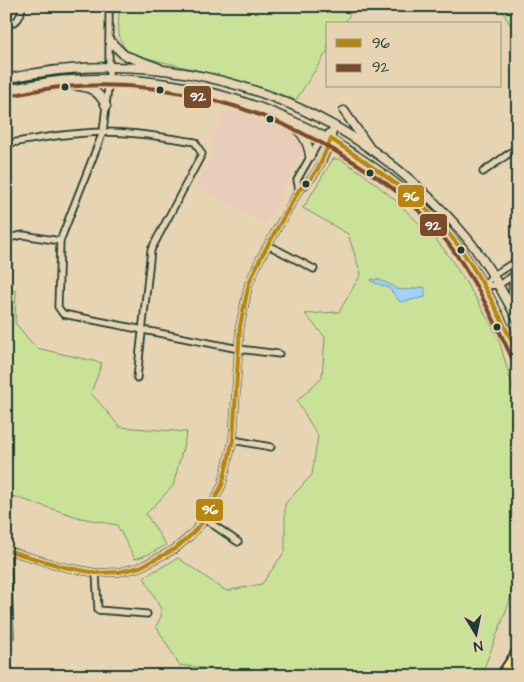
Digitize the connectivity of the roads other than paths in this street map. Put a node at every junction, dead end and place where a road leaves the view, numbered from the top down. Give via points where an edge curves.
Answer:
1 (22, 6) edge
2 (109, 6) edge
3 (6, 25) edge
4 (110, 41) junction
5 (110, 66) junction
6 (163, 70) junction
7 (6, 79) edge
8 (109, 79) junction
9 (55, 82) junction
10 (6, 90) edge
11 (106, 106) junction
12 (344, 111) dead end
13 (287, 118) junction
14 (335, 127) junction
15 (103, 132) junction
16 (329, 138) junction
17 (6, 144) edge
18 (518, 144) edge
19 (372, 151) junction
20 (310, 156) junction
21 (483, 172) dead end
22 (299, 190) junction
23 (8, 238) dead end
24 (60, 241) junction
25 (268, 245) junction
26 (518, 260) edge
27 (314, 269) dead end
28 (516, 274) edge
29 (492, 276) junction
30 (498, 285) junction
31 (484, 286) junction
32 (518, 320) edge
33 (142, 330) junction
34 (239, 349) junction
35 (279, 354) dead end
36 (518, 355) edge
37 (137, 378) dead end
38 (233, 440) junction
39 (271, 447) dead end
40 (205, 519) junction
41 (238, 542) dead end
42 (7, 550) edge
43 (96, 573) junction
44 (147, 614) dead end
45 (10, 637) dead end
46 (518, 652) edge
47 (502, 676) edge

1 - 3 street via 22,15 15,23
2 - 4 street
4 - 5 street
4 - 6 street via 124,55
5 - 6 street
5 - 7 street
5 - 8 street
6 - 14 street via 226,81 255,90 294,105
8 - 9 street
8 - 11 street
8 - 13 street via 193,87 235,98
9 - 10 street
9 - 11 street via 90,88 102,97
11 - 15 street
12 - 19 street
13 - 16 street
13 - 20 street via 302,134
14 - 16 street
14 - 19 street
15 - 17 street via 45,136
15 - 24 street
15 - 33 street via 195,142 202,154 150,250
16 - 20 street via 317,145
16 - 22 street via 327,152 308,184
16 - 31 street via 410,196 445,230
18 - 21 street
19 - 29 street via 442,210 467,238
20 - 22 street via 297,180
22 - 25 street
23 - 24 street via 23,235
24 - 33 street via 58,307 63,314
25 - 27 street
25 - 34 street via 249,283
26 - 29 street
28 - 30 street
28 - 32 street via 513,293
29 - 30 street
29 - 31 street
30 - 31 street
30 - 32 street
31 - 36 street
33 - 34 street
33 - 37 street
34 - 35 street
34 - 38 street
38 - 39 street
38 - 40 street via 222,485
40 - 41 street
40 - 43 street via 180,544 154,562 119,572
42 - 43 street
42 - 45 street
43 - 44 street via 98,610
46 - 47 highway

